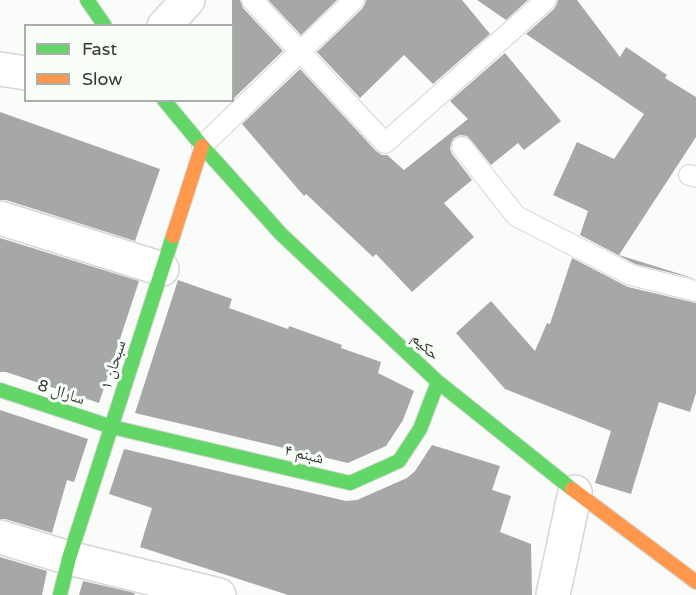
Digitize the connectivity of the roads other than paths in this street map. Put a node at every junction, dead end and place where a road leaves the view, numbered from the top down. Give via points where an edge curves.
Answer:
1 (87, 0) edge
2 (188, 0) edge
3 (252, 0) edge
4 (354, 0) edge
5 (546, 0) edge
6 (104, 24) edge
7 (166, 24) edge
8 (301, 52) junction
9 (0, 69) edge
10 (24, 73) edge
11 (166, 102) edge
12 (202, 147) junction
13 (462, 147) dead end
14 (0, 218) edge
15 (162, 269) junction
16 (696, 291) edge
17 (438, 382) junction
18 (0, 390) edge
19 (112, 427) junction
20 (575, 492) junction
21 (0, 537) edge
22 (69, 558) junction
23 (696, 582) edge
24 (169, 589) edge
25 (60, 595) edge
26 (219, 595) edge
27 (553, 595) edge

1 - 6 street
2 - 7 street
3 - 8 lane
4 - 8 lane
5 - 8 lane via 385,143
8 - 12 lane
9 - 10 street
11 - 12 street, حکیم
12 - 15 street, سبحان ۱
12 - 17 street, حکیم via 281,234
13 - 16 lane via 516,216 631,275
14 - 15 street
15 - 19 street, سبحان ۱
17 - 19 street, شبنم ۴ via 420,429 399,461 350,483
17 - 20 street, حکیم
18 - 19 street, سارال 8
19 - 22 street, سبحان ۱
20 - 23 street, حکیم
20 - 27 street
21 - 22 street
22 - 24 street
22 - 25 street, سبحان ۱
24 - 26 street

